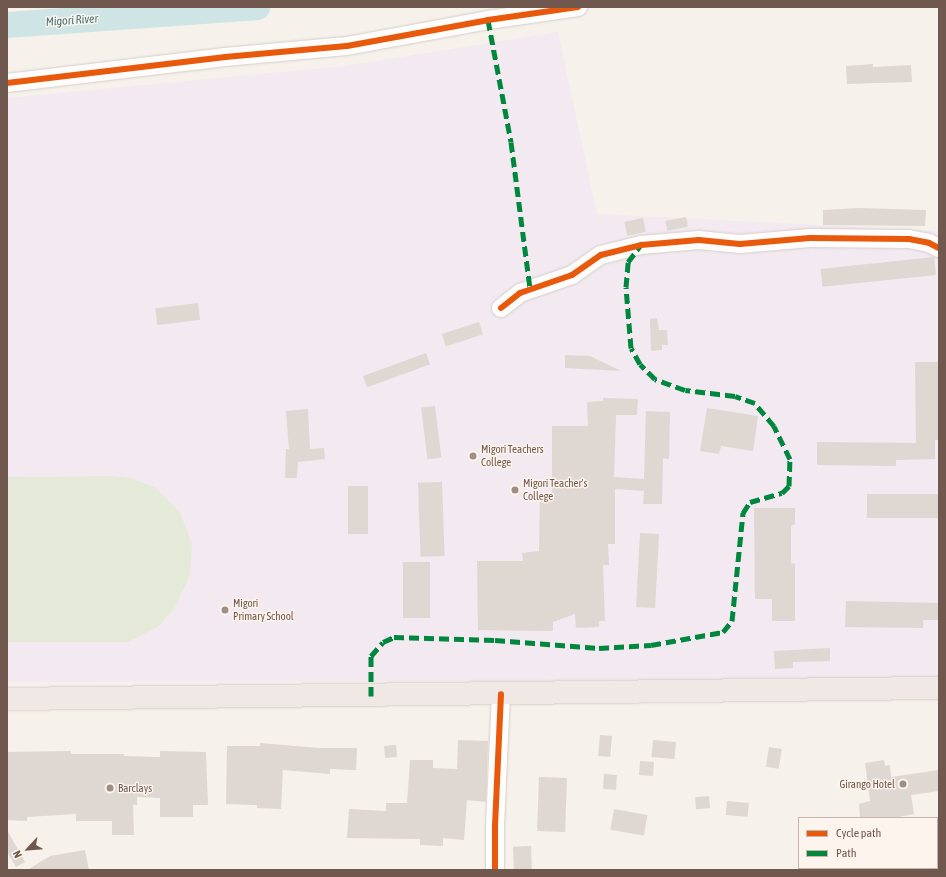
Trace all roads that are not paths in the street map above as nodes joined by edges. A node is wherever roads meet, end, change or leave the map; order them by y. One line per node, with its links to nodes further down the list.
1 (578, 7): 2 (street)
2 (7, 83)
3 (939, 248): 4 (street)
4 (501, 308)
5 (939, 688): 6 (highway)
6 (501, 694): 7 (highway); 8 (street)
7 (7, 699)
8 (495, 870)

